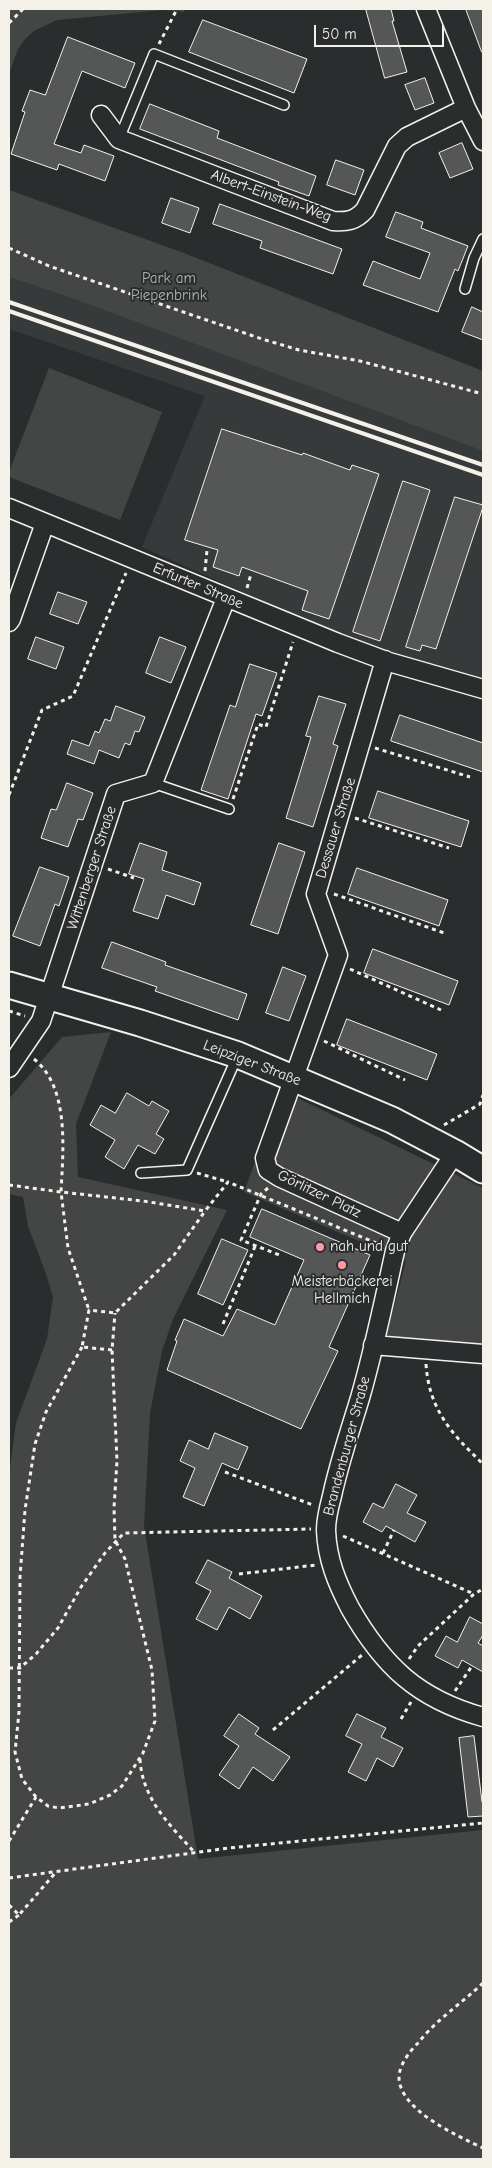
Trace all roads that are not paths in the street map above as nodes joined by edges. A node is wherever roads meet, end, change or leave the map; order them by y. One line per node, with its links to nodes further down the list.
1 (426, 9): 3 (street)
2 (284, 105): 5 (lane)
3 (466, 108): 5 (street, Albert-Einstein-Weg); 6 (street)
4 (101, 115): 5 (street)
5 (119, 139)
6 (483, 141)
7 (483, 239): 8 (lane)
8 (465, 289)
9 (9, 508): 10 (street, Erfurter Straße)
10 (45, 523): 11 (street, Erfurter Straße); 12 (street)
11 (226, 598): 13 (street, Erfurter Straße); 15 (street)
12 (9, 622)
13 (387, 661): 14 (street, Erfurter Straße); 21 (street, Dessauer Straße)
14 (483, 688)
15 (153, 784): 16 (lane); 18 (street, Wittenberger Straße)
16 (229, 809)
17 (9, 985): 18 (main road, Leipziger Straße)
18 (49, 997): 19 (main road, Leipziger Straße); 20 (street, Wittenberger Straße)
19 (238, 1055): 21 (main road, Leipziger Straße); 24 (lane)
20 (9, 1068)
21 (293, 1078): 22 (main road, Leipziger Straße); 25 (street, Görlitzer Platz)
22 (456, 1152): 23 (main road, Leipziger Straße); 25 (street, Brandenburger Straße)
23 (483, 1170)
24 (141, 1173)
25 (402, 1234): 26 (street, Brandenburger Straße)
26 (373, 1345): 27 (street); 28 (street, Brandenburger Straße)
27 (483, 1354)
28 (483, 1717)

